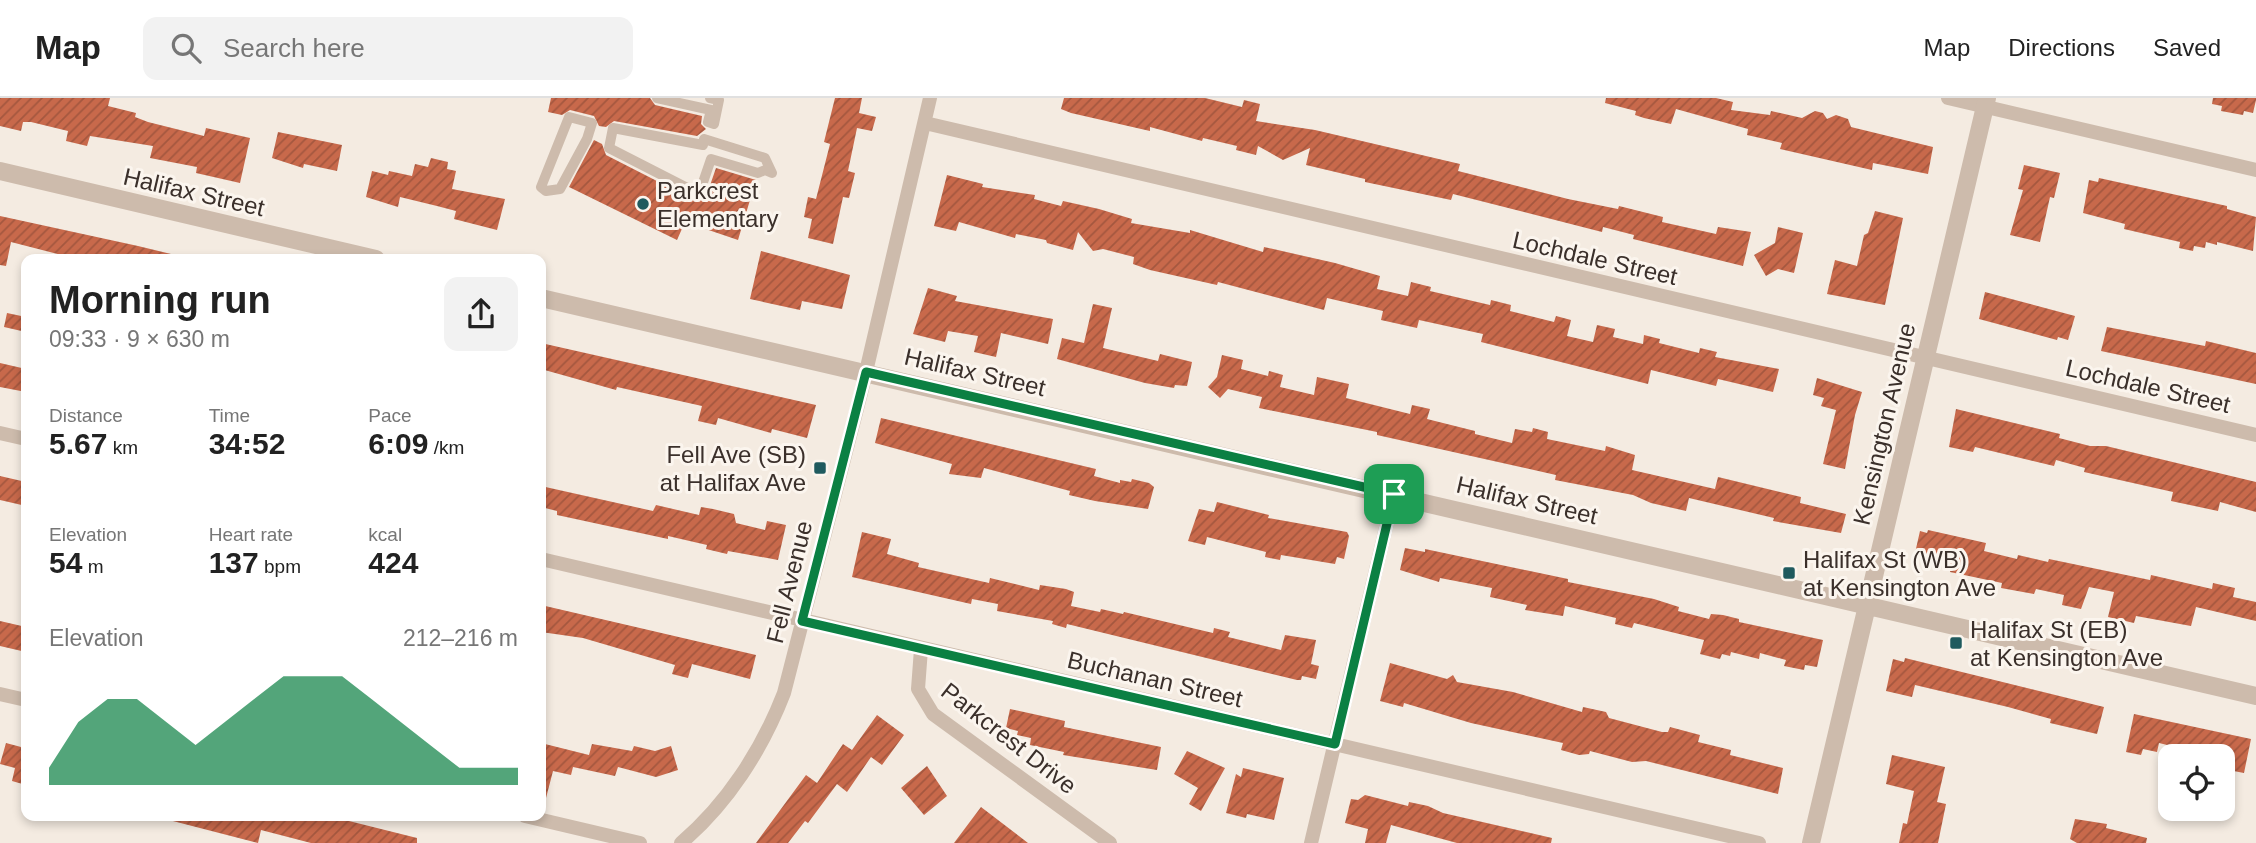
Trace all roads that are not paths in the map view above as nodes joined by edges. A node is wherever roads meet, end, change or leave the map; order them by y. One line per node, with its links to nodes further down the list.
1 (657, 98): 2 (street)
2 (710, 98)
3 (930, 98): 6 (street, Fell Avenue)
4 (1948, 98): 5 (street)
5 (1986, 102): 8 (street); 13 (street, Kensington Avenue)
6 (925, 123): 13 (street, Lochdale Street); 14 (street, Fell Avenue)
7 (704, 139): 7 (street)
8 (2256, 170)
9 (0, 172): 11 (street, Halifax Street)
10 (563, 184): 10 (street)
11 (334, 254)
12 (546, 299): 14 (street, Halifax Street)
13 (1924, 356): 16 (street, Lochdale Street); 20 (street, Kensington Avenue)
14 (866, 372): 18 (street, Halifax Street); 21 (street, Fell Avenue)
15 (0, 433): 17 (street)
16 (2256, 435)
17 (21, 438)
18 (1394, 494): 20 (street, Halifax Street); 26 (street)
19 (546, 560): 21 (street, Buchanan Street)
20 (1867, 606): 24 (street, Halifax Street); 33 (street, Kensington Avenue)
21 (802, 621): 22 (street, Buchanan Street); 29 (street, Fell Avenue)
22 (921, 649): 26 (street, Buchanan Street); 30 (street, Parkcrest Drive)
23 (0, 694): 25 (street)
24 (2256, 696)
25 (21, 699)
26 (1335, 744): 31 (street); 32 (street, Buchanan Street)
27 (546, 821): 28 (street)
28 (640, 843)
29 (681, 843)
30 (1110, 843)
31 (1311, 843)
32 (1759, 843)
33 (1811, 843)

